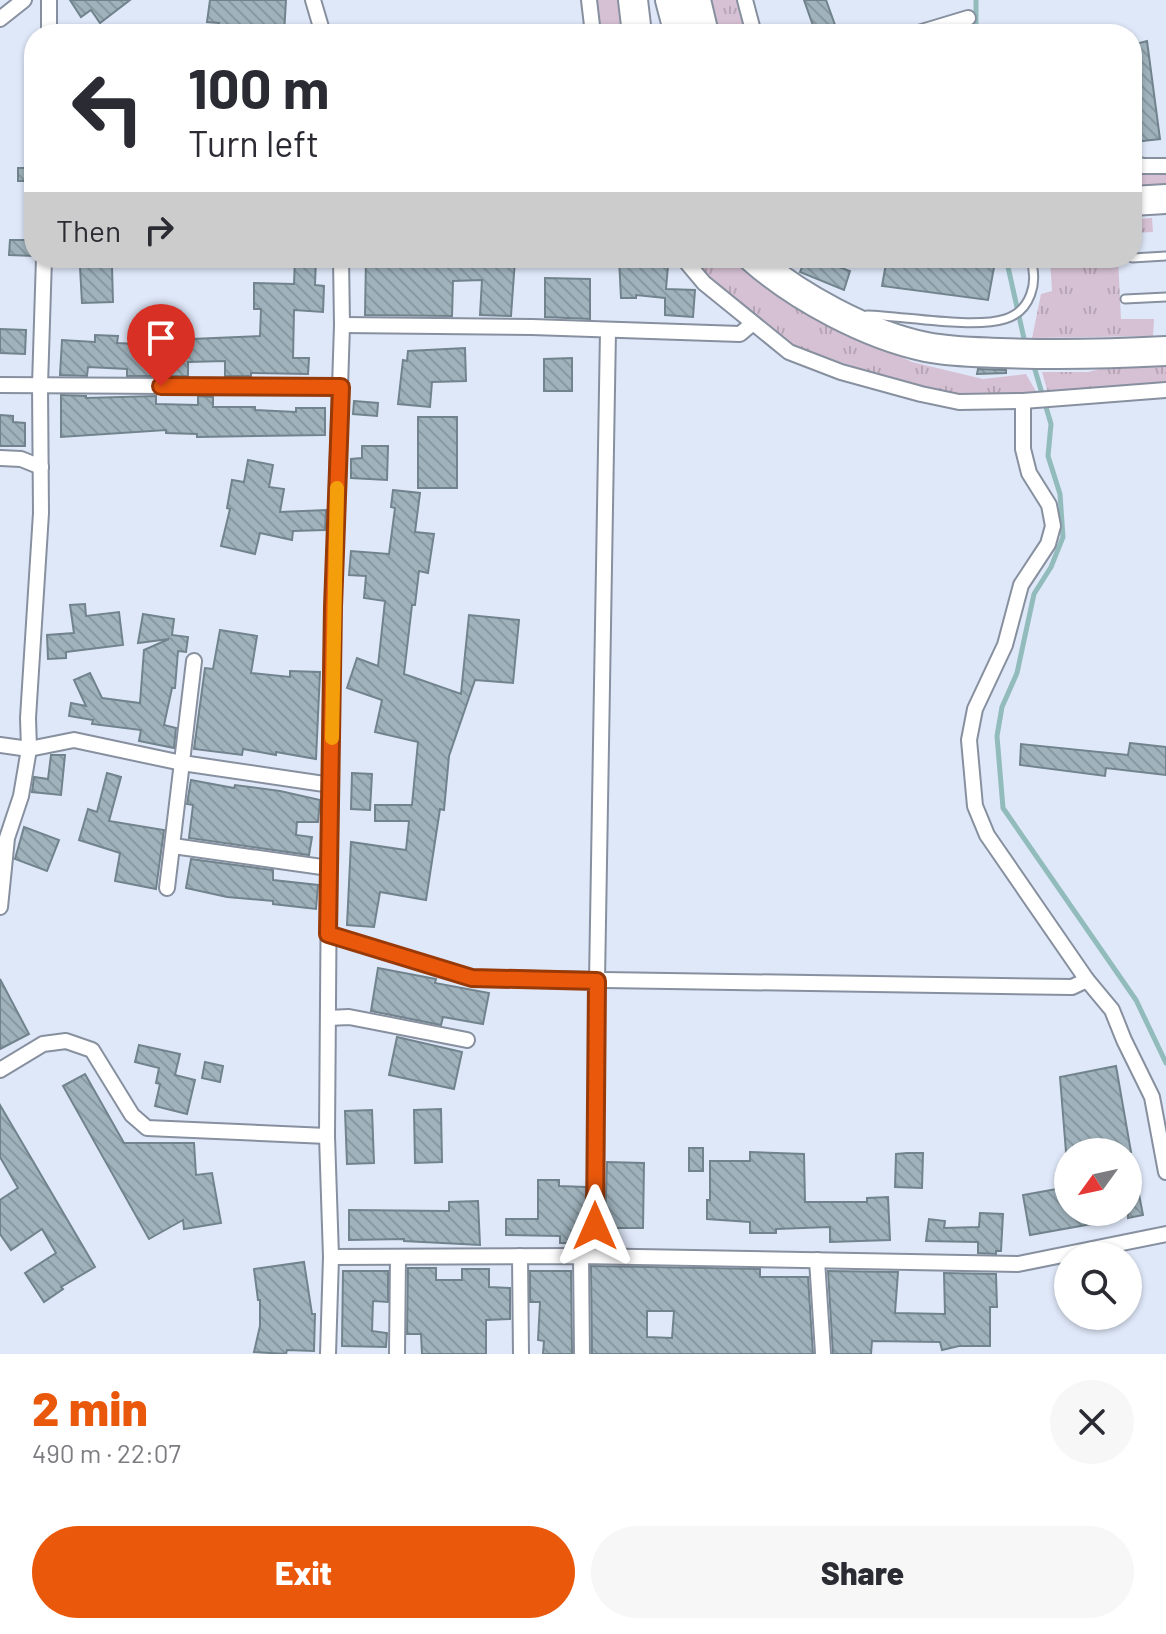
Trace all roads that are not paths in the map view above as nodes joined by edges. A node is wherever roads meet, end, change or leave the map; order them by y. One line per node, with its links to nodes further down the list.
1 (24, 0): 11 (street)
2 (49, 0): 12 (street)
3 (313, 0): 13 (street)
4 (589, 0): 14 (street)
5 (633, 0): 15 (highway)
6 (647, 0): 16 (highway)
7 (670, 0): 17 (highway)
8 (696, 0): 18 (highway)
9 (745, 0): 19 (street)
10 (968, 18): 20 (street)
11 (0, 19)
12 (49, 24)
13 (320, 24)
14 (592, 24)
15 (636, 24)
16 (648, 24)
17 (676, 24)
18 (702, 24)
19 (751, 24)
20 (948, 24)
21 (1142, 166): 22 (street)
22 (1166, 166)
23 (1166, 199): 24 (highway)
24 (1142, 200)
25 (1166, 256): 26 (lane)
26 (1142, 257)
27 (44, 268): 40 (street)
28 (341, 268): 36 (street)
29 (691, 268): 35 (street)
30 (766, 268): 34 (highway)
31 (1034, 268): 34 (lane)
32 (1166, 297): 33 (lane)
33 (1125, 299)
34 (846, 317): 38 (highway)
35 (753, 323): 37 (street); 43 (street)
36 (342, 325): 37 (street); 41 (street)
37 (608, 330): 57 (street)
38 (1166, 351)
39 (0, 385): 40 (street)
40 (40, 385): 41 (street); 45 (street)
41 (341, 387): 50 (street)
42 (1166, 390): 43 (street)
43 (1023, 401): 56 (street)
44 (0, 458): 45 (street)
45 (41, 467): 48 (street)
46 (194, 661): 49 (street)
47 (0, 745): 48 (street)
48 (29, 749): 49 (street); 54 (street)
49 (182, 763): 50 (street); 51 (street)
50 (331, 785): 52 (street)
51 (173, 846): 52 (street); 53 (street)
52 (329, 868): 55 (street)
53 (167, 888)
54 (0, 907)
55 (328, 934): 57 (street); 58 (street)
56 (1087, 980): 57 (street); 62 (street)
57 (597, 981): 65 (street)
58 (328, 1018): 59 (street); 61 (street)
59 (467, 1040)
60 (0, 1070): 61 (street)
61 (327, 1136): 66 (street)
62 (1166, 1172)
63 (1166, 1234): 68 (street)
64 (520, 1256): 65 (street); 67 (street); 72 (street)
65 (588, 1256): 68 (street); 73 (street)
66 (331, 1257): 67 (street); 70 (street)
67 (398, 1257): 71 (street)
68 (817, 1260): 69 (street)
69 (823, 1353)
70 (328, 1354)
71 (397, 1354)
72 (521, 1354)
73 (582, 1354)

